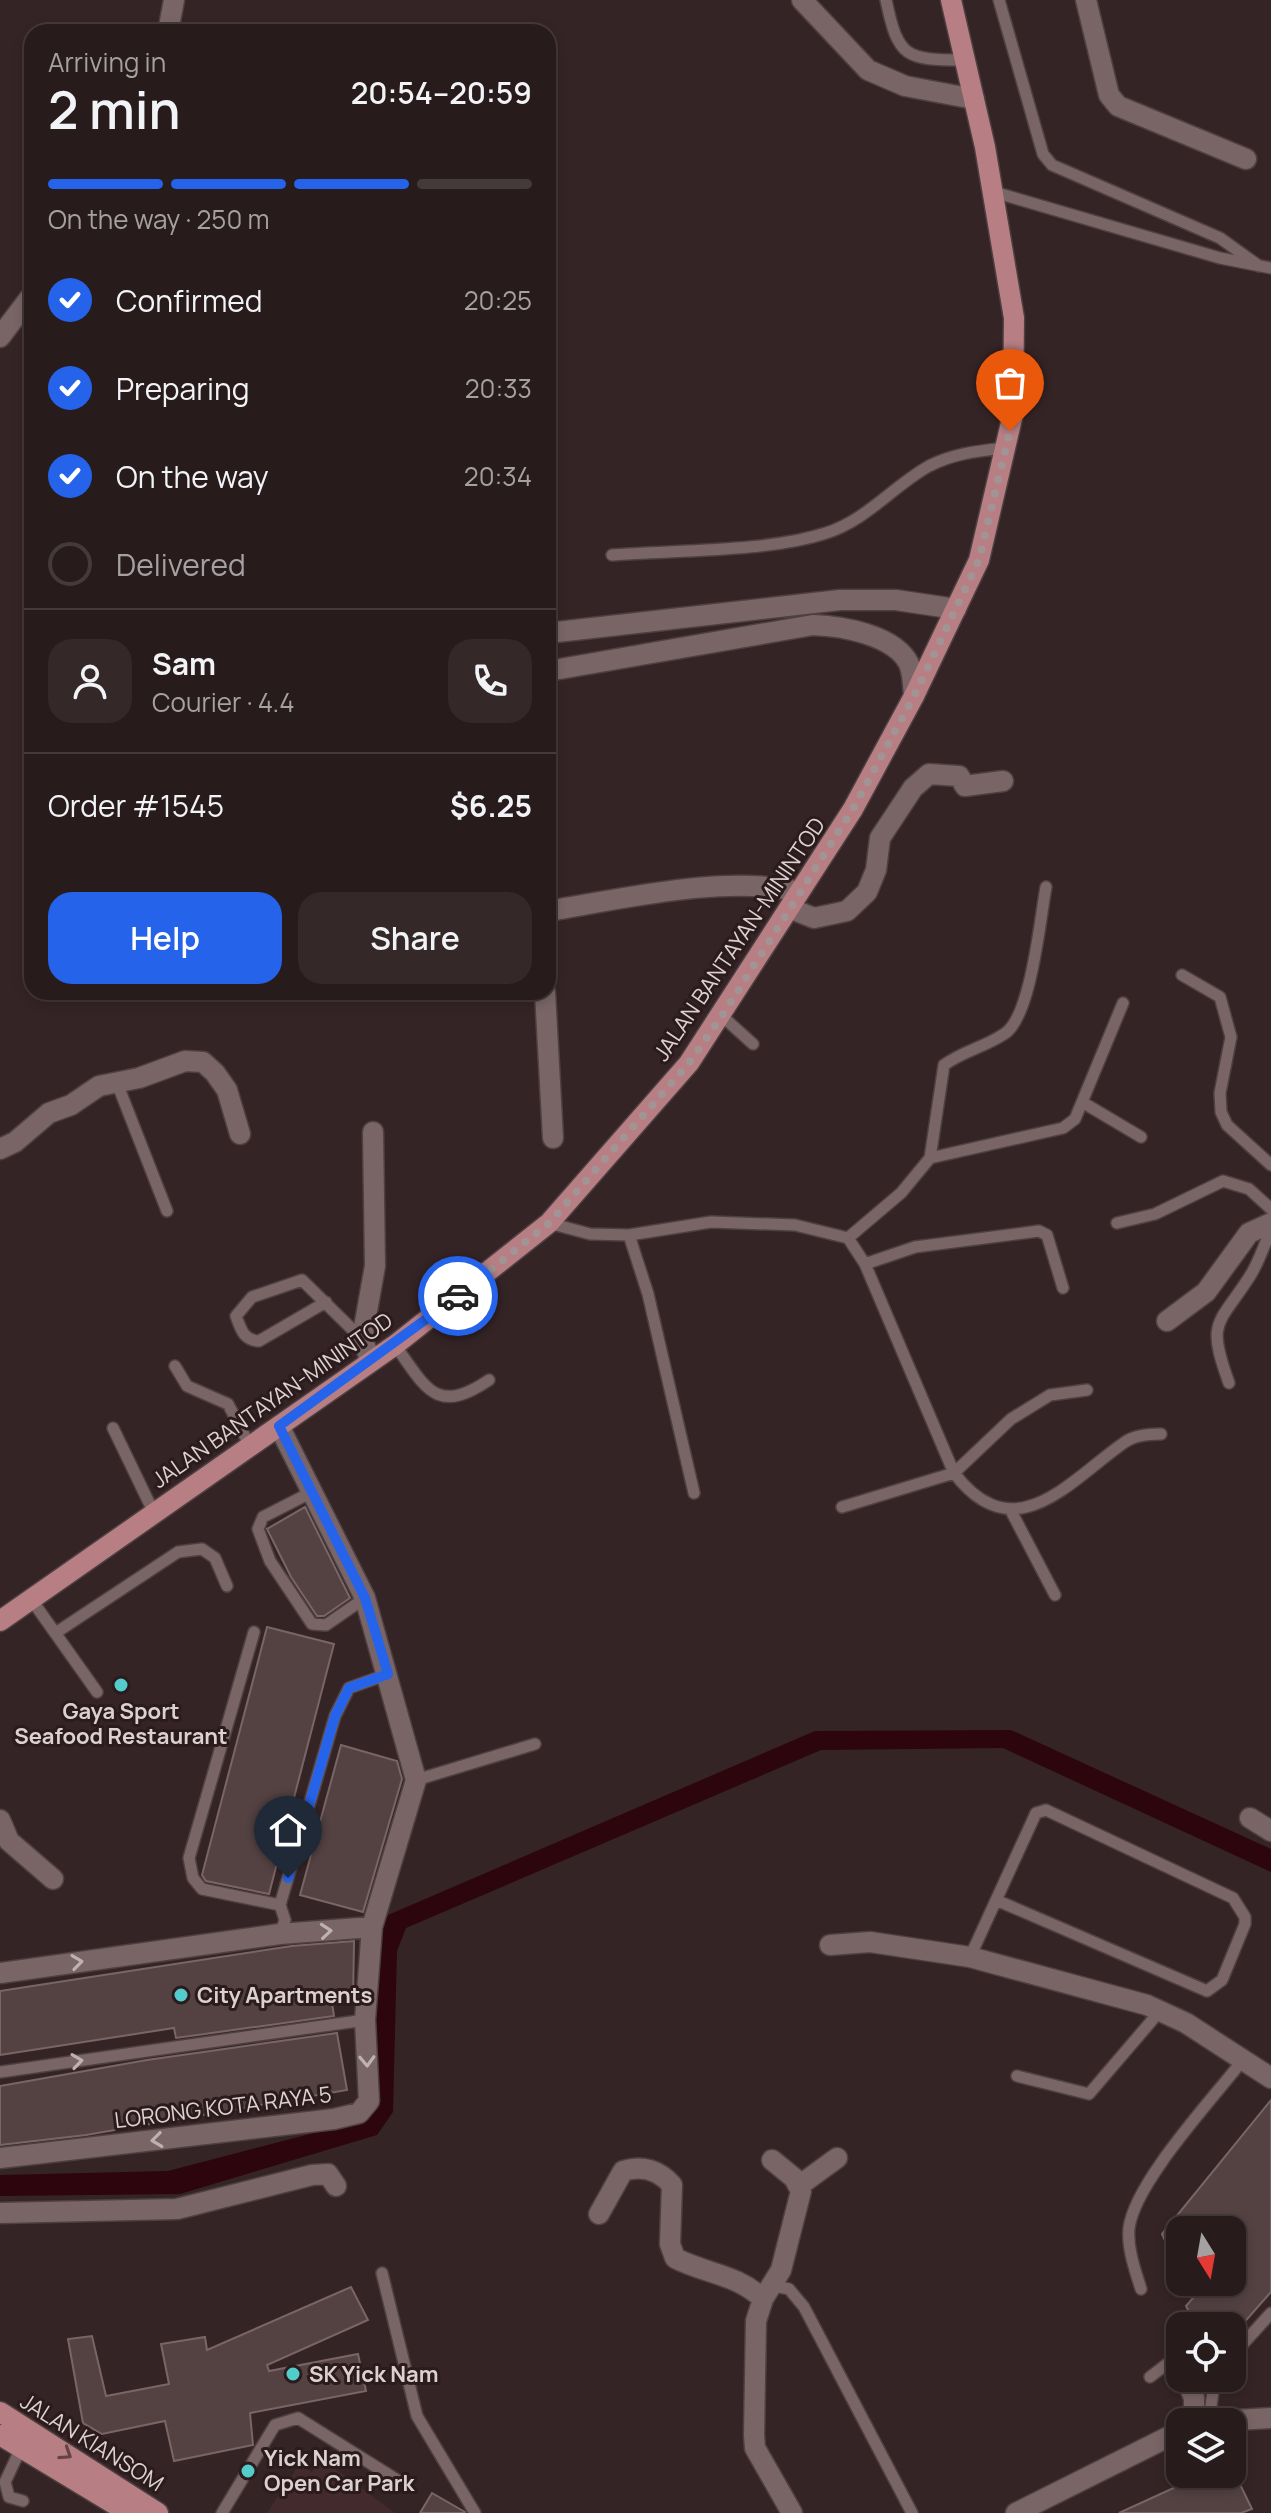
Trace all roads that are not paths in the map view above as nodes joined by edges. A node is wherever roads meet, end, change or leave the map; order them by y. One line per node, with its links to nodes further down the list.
1 (174, 0): 7 (street)
2 (802, 0): 9 (street)
3 (886, 0): 8 (lane)
4 (951, 0): 8 (main road, JALAN BANTAYAN-MININTOD)
5 (999, 0): 12 (lane)
6 (1086, 0): 10 (street)
7 (170, 24)
8 (964, 60): 9 (main road, JALAN BANTAYAN-MININTOD)
9 (974, 99): 11 (main road, JALAN BANTAYAN-MININTOD)
10 (1246, 159)
11 (994, 192): 12 (lane); 15 (main road, JALAN BANTAYAN-MININTOD)
12 (1265, 267)
13 (24, 306): 14 (street)
14 (0, 337)
15 (1006, 448): 16 (lane); 17 (main road, JALAN BANTAYAN-MININTOD)
16 (612, 555)
17 (956, 609): 18 (street); 20 (main road, JALAN BANTAYAN-MININTOD)
18 (556, 632)
19 (556, 670): 20 (street)
20 (914, 696): 23 (main road, JALAN BANTAYAN-MININTOD)
21 (1003, 781): 23 (street)
22 (1046, 887): 37 (lane)
23 (794, 900): 24 (street); 28 (main road, JALAN BANTAYAN-MININTOD)
24 (556, 910)
25 (1182, 975): 38 (lane)
26 (545, 1000): 35 (street)
27 (1123, 1003): 31 (lane)
28 (722, 1016): 29 (lane); 41 (main road, JALAN BANTAYAN-MININTOD)
29 (753, 1044)
30 (117, 1083): 33 (street); 36 (street); 40 (lane)
31 (1082, 1102): 34 (lane); 37 (lane)
32 (373, 1132): 51 (street)
33 (240, 1134)
34 (1141, 1137)
35 (553, 1138)
36 (0, 1149)
37 (930, 1158): 46 (lane)
38 (1271, 1165)
39 (1271, 1209): 42 (lane)
40 (167, 1211)
41 (549, 1223): 45 (lane); 52 (main road, JALAN BANTAYAN-MININTOD)
42 (1117, 1223)
43 (1271, 1223): 50 (street)
44 (1271, 1230): 56 (lane)
45 (629, 1235): 46 (lane); 64 (lane)
46 (848, 1238): 47 (lane)
47 (865, 1264): 48 (lane); 62 (lane)
48 (1063, 1288)
49 (326, 1302): 49 (lane); 51 (lane)
50 (1167, 1321)
51 (362, 1339): 53 (street)
52 (395, 1345): 53 (main road, JALAN BANTAYAN-MININTOD); 55 (lane)
53 (371, 1361): 58 (main road, JALAN BANTAYAN-MININTOD)
54 (175, 1366): 61 (lane)
55 (489, 1380)
56 (1229, 1383)
57 (1087, 1390): 62 (lane)
58 (279, 1426): 61 (main road, JALAN BANTAYAN-MININTOD); 63 (street)
59 (113, 1428): 67 (lane)
60 (1161, 1434): 66 (lane)
61 (250, 1446): 67 (main road, JALAN BANTAYAN-MININTOD)
62 (954, 1473): 65 (lane); 66 (lane)
63 (310, 1493): 70 (street); 70 (lane)
64 (694, 1493)
65 (842, 1507)
66 (1010, 1509): 69 (lane)
67 (154, 1513): 71 (main road, JALAN BANTAYAN-MININTOD)
68 (227, 1586): 73 (lane)
69 (1055, 1595)
70 (365, 1598): 75 (street)
71 (31, 1599): 72 (main road, JALAN BANTAYAN-MININTOD); 73 (lane)
72 (1, 1614)
73 (57, 1632): 76 (lane)
74 (254, 1632): 84 (lane)
75 (388, 1674): 78 (street); 84 (lane)
76 (97, 1692)
77 (535, 1744): 78 (lane)
78 (416, 1780): 85 (street, LORONG KOTA RAYA 5)
79 (1250, 1818): 81 (street)
80 (0, 1820): 82 (street)
81 (1271, 1831)
82 (53, 1879)
83 (996, 1900): 83 (lane); 88 (lane)
84 (280, 1905): 86 (lane)
85 (372, 1927): 86 (street, one-way to 85); 91 (street, LORONG KOTA RAYA 5)
86 (280, 1934): 89 (street, one-way to 86)
87 (830, 1945): 88 (street)
88 (970, 1957): 90 (street)
89 (0, 1973)
90 (1160, 2011): 92 (street); 94 (lane)
91 (365, 2020): 93 (lane, one-way to 91); 96 (street, LORONG KOTA RAYA 5, one-way to 96)
92 (1242, 2061): 95 (street); 104 (lane)
93 (0, 2072)
94 (1017, 2076)
95 (1270, 2076)
96 (0, 2158)
97 (837, 2158): 99 (street)
98 (772, 2160): 99 (street)
99 (800, 2185): 105 (street)
100 (336, 2186): 101 (street)
101 (0, 2213)
102 (599, 2214): 105 (street)
103 (382, 2273): 124 (lane)
104 (1141, 2289)
105 (768, 2292): 125 (street); 126 (lane)
106 (1271, 2313): 107 (lane)
107 (1246, 2341)
108 (1166, 2367): 109 (lane)
109 (1150, 2377)
110 (0, 2412): 122 (main road, JALAN KIANSOM, one-way to 122)
111 (1271, 2418): 112 (street)
112 (1246, 2419)
113 (1246, 2427): 114 (street)
114 (1271, 2427)
115 (0, 2435): 117 (main road, JALAN KIANSOM)
116 (1166, 2438): 127 (street)
117 (21, 2448): 120 (lane); 121 (main road, JALAN KIANSOM)
118 (1166, 2448): 128 (street)
119 (397, 2480): 123 (lane)
120 (23, 2501)
121 (129, 2513)
122 (158, 2513)
123 (222, 2513)
124 (475, 2513)
125 (792, 2513)
126 (912, 2513)
127 (1016, 2513)
128 (1031, 2513)

